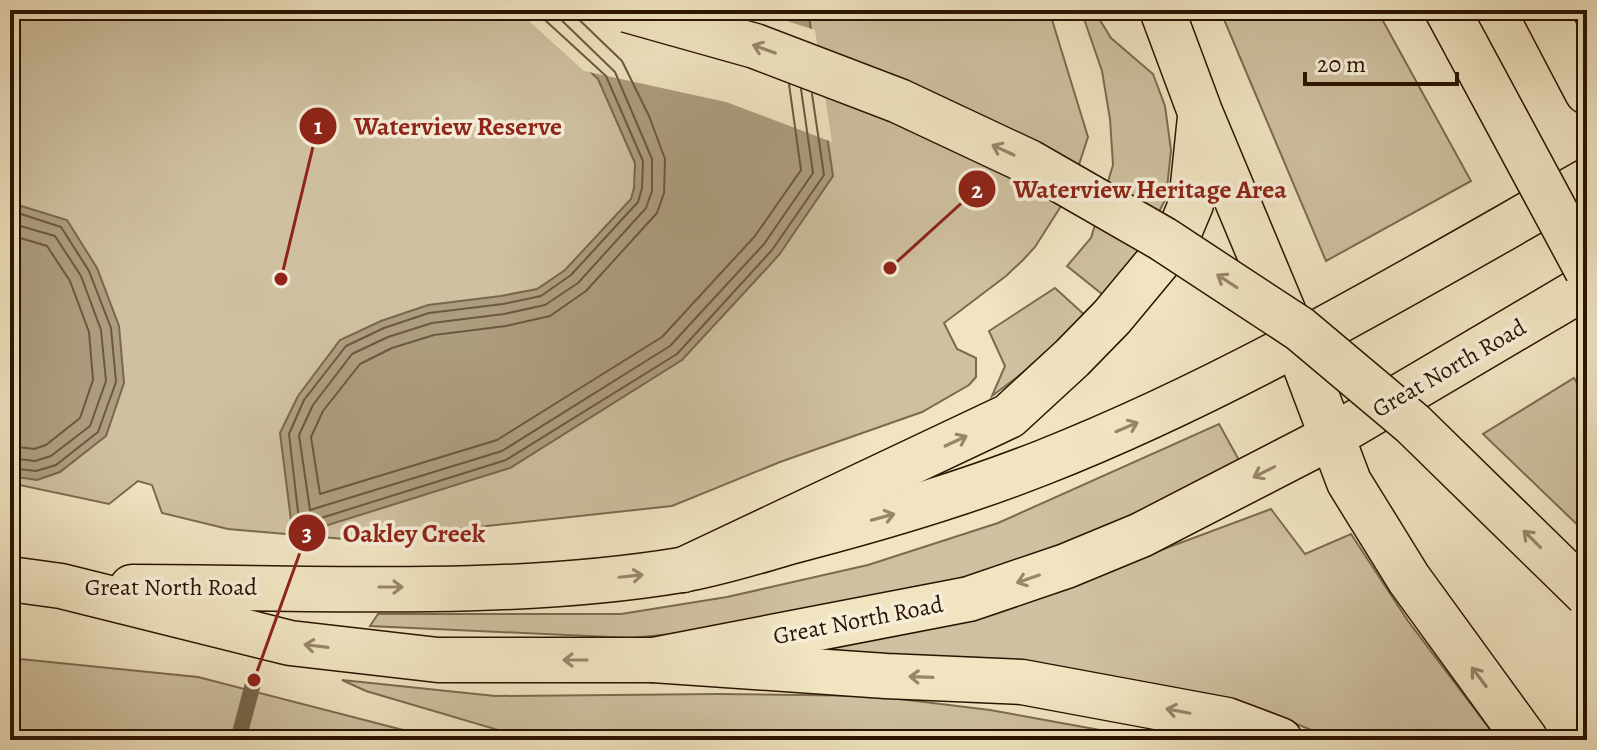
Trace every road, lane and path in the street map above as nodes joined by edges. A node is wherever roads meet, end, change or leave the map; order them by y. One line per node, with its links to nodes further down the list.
1 (627, 10): 15 (main road, one-way to 1, bridge)
2 (1162, 10): 6 (main road)
3 (1544, 10): 5 (main road)
4 (1457, 28): 8 (main road, bridge)
5 (1587, 92)
6 (1200, 112): 10 (main road); 12 (main road, one-way to 6)
7 (1587, 181): 10 (main road, Great North Road)
8 (1587, 270)
9 (1587, 286): 11 (main road, Great North Road)
10 (1297, 344): 11 (main road); 12 (main road, Great North Road, one-way to 10)
11 (1333, 436): 16 (main road, Great North Road, one-way to 16); 18 (main road, one-way to 11)
12 (683, 570): 14 (main road, Great North Road, one-way to 12)
13 (10, 579): 14 (main road, Great North Road)
14 (61, 586): 16 (main road, Great North Road, one-way to 14)
15 (1587, 594)
16 (653, 660): 17 (main road, one-way to 16)
17 (1280, 740)
18 (1526, 740)

